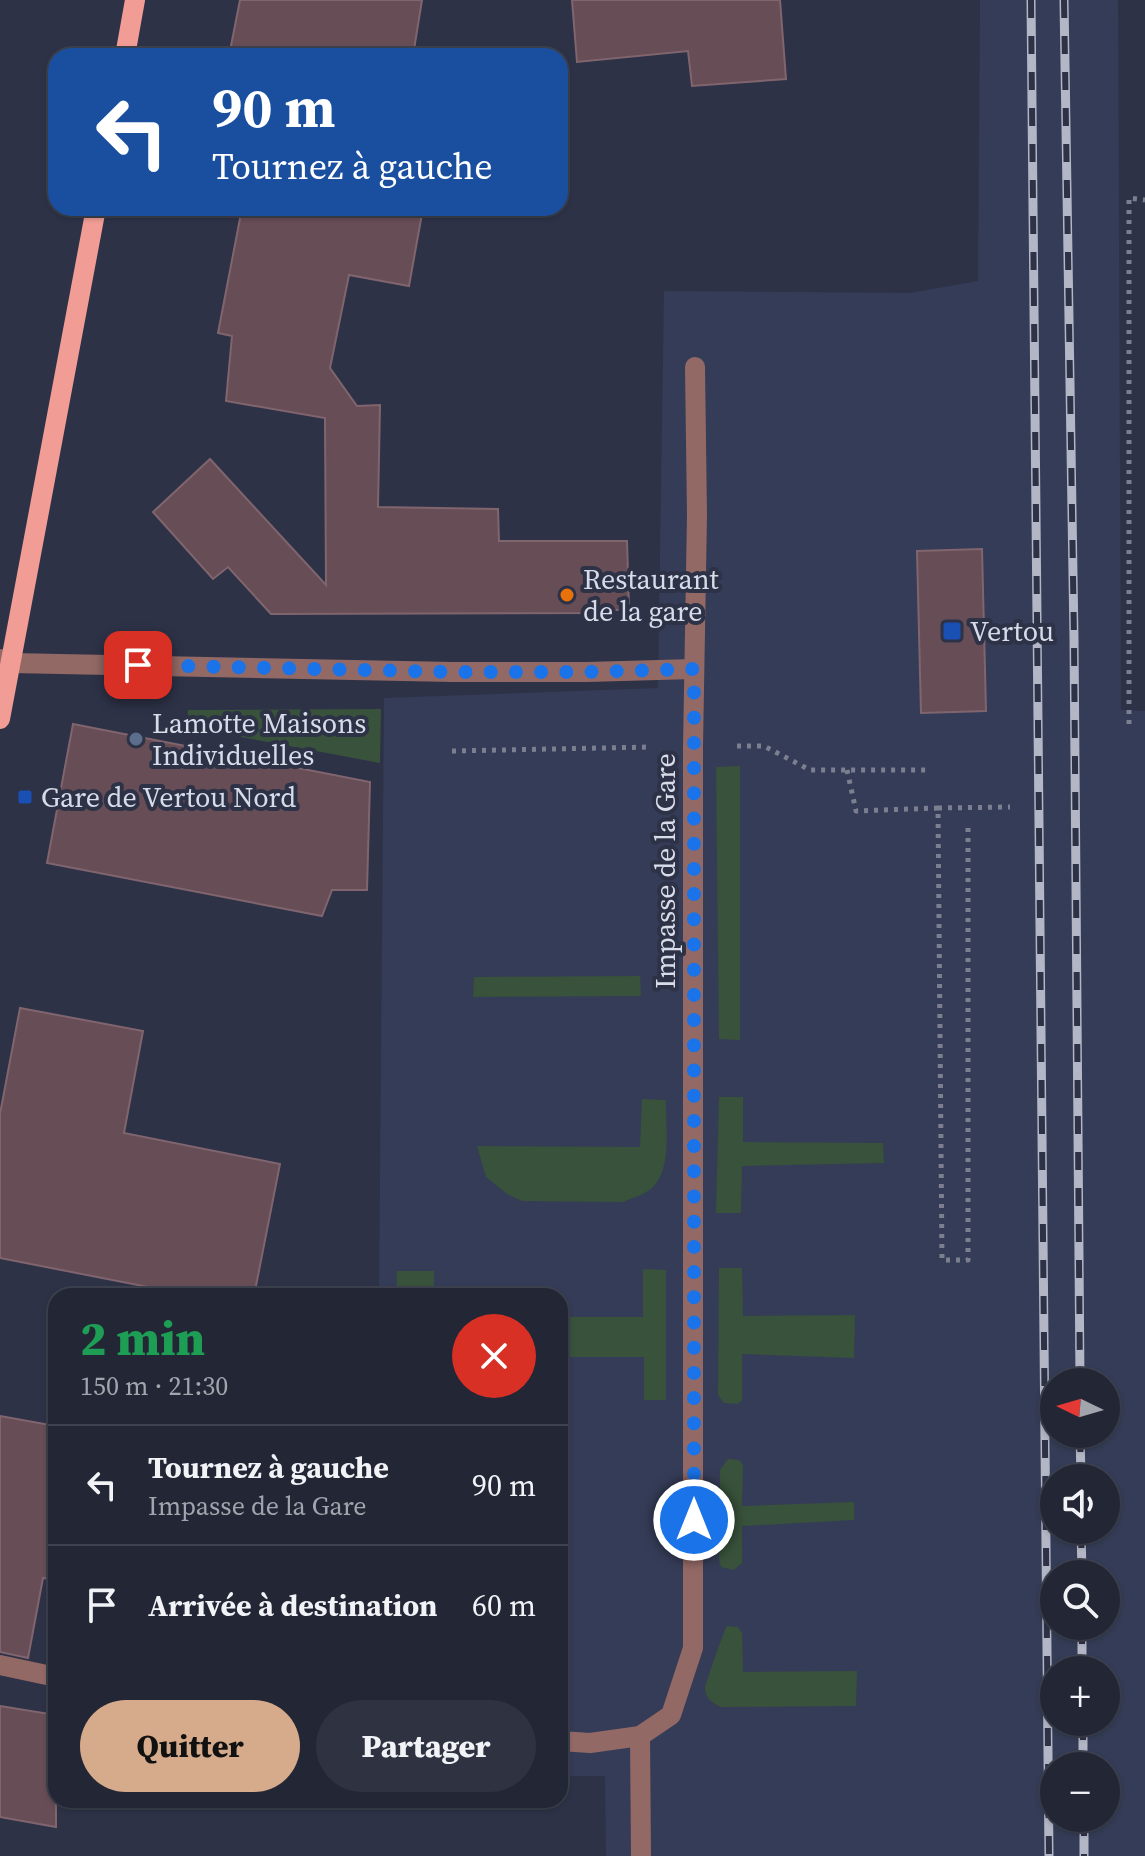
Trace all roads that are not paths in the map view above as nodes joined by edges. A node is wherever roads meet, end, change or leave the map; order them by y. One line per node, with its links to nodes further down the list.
1 (135, 0): 2 (main road)
2 (126, 48)
3 (94, 216): 5 (main road)
4 (695, 367): 6 (street, Impasse de la Gare)
5 (6, 661): 6 (street); 7 (main road)
6 (694, 669): 10 (street, Impasse de la Gare)
7 (0, 719)
8 (0, 1665): 9 (street)
9 (48, 1675)
10 (640, 1736): 11 (street); 12 (street)
11 (568, 1742)
12 (641, 1856)

